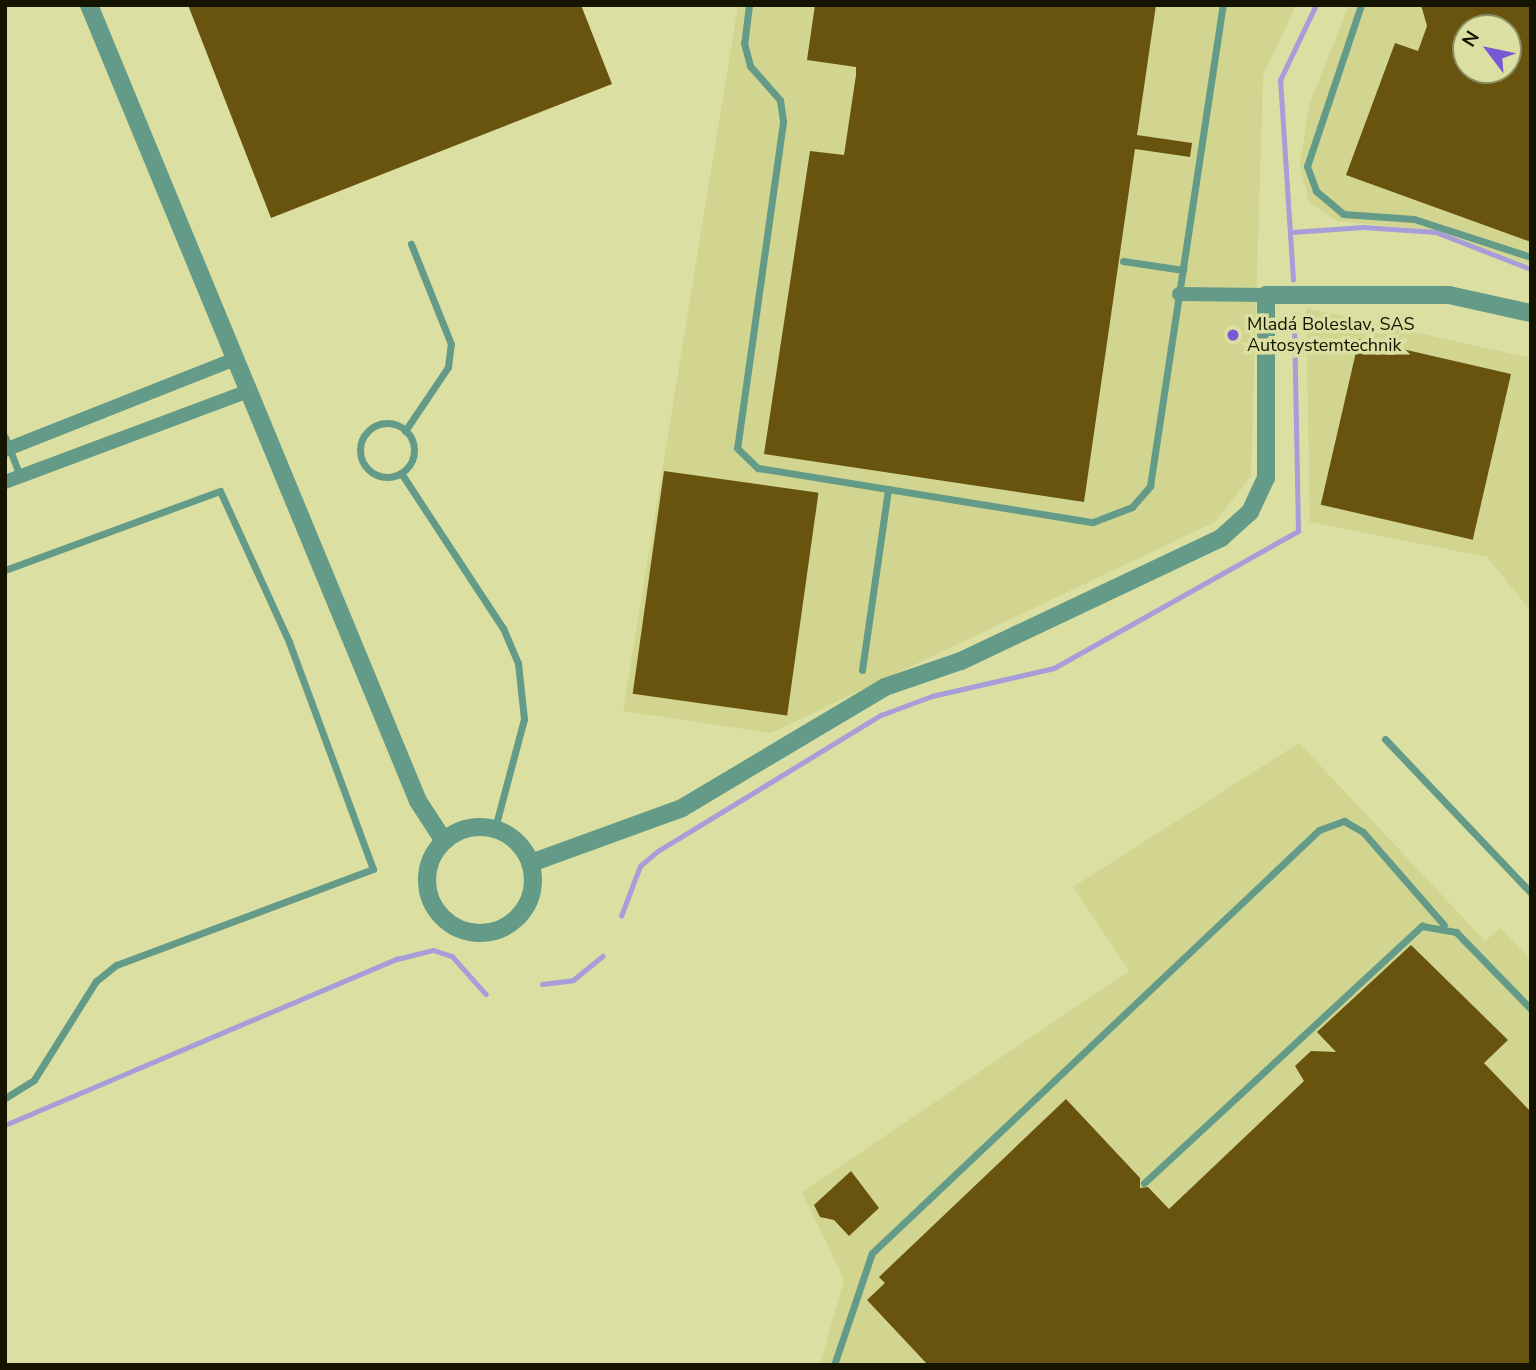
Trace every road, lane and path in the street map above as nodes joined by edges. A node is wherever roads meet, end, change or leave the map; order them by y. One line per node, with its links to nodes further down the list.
1 (89, 5): 12 (street)
2 (749, 5): 19 (lane)
3 (1223, 5): 8 (lane)
4 (1361, 5): 6 (lane)
5 (411, 244): 14 (lane)
6 (1531, 257)
7 (1123, 261): 8 (lane)
8 (1183, 270): 9 (lane)
9 (1179, 295): 10 (street); 19 (lane)
10 (1266, 295): 11 (street); 25 (street)
11 (1531, 313)
12 (232, 360): 13 (street); 15 (street)
13 (246, 392): 17 (street); 24 (street)
14 (405, 430): 16 (lane); 16 (lane)
15 (7, 445): 17 (lane)
16 (401, 473): 23 (lane)
17 (21, 477): 18 (street)
18 (5, 482)
19 (888, 489): 21 (lane)
20 (5, 570): 29 (lane)
21 (862, 670)
22 (1385, 739): 26 (lane)
23 (495, 828): 24 (street); 25 (street)
24 (444, 841): 25 (street)
25 (531, 863)
26 (1531, 892)
27 (1444, 925): 28 (lane); 30 (lane); 31 (lane)
28 (1531, 1009)
29 (5, 1098)
30 (1144, 1183)
31 (834, 1365)

